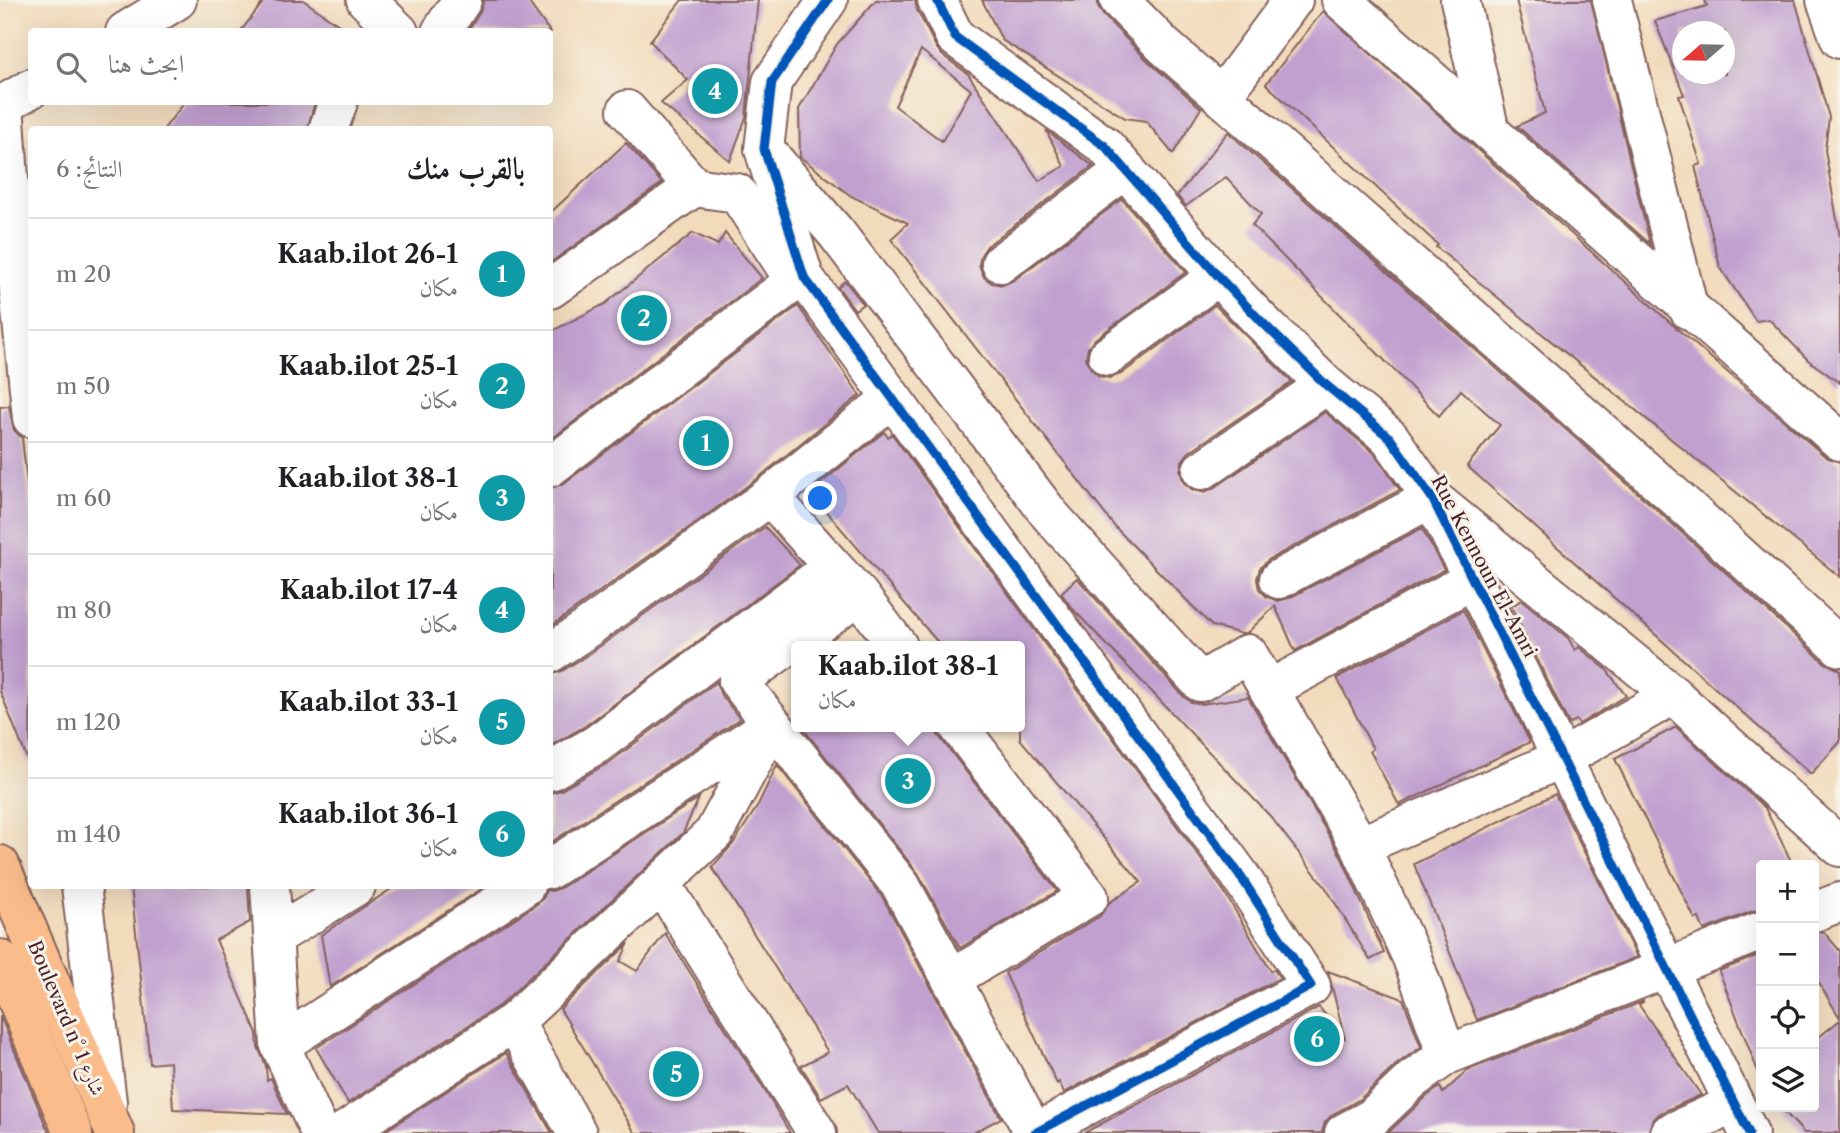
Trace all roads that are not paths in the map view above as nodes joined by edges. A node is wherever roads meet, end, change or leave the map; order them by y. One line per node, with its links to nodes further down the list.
1 (177, 0): 11 (street)
2 (462, 0): 12 (street)
3 (828, 0): 21 (street)
4 (937, 0): 22 (street, Rue Kennoun El-Amri)
5 (1119, 0): 14 (street)
6 (1293, 0): 14 (street)
7 (1341, 0): 19 (street)
8 (1460, 0): 19 (street)
9 (1612, 0): 28 (street)
10 (1826, 0): 13 (street)
11 (132, 28)
12 (444, 28)
13 (1840, 39)
14 (1222, 96): 45 (street)
15 (12, 97): 20 (street); 30 (street)
16 (337, 105): 18 (street)
17 (627, 110): 23 (street)
18 (329, 126)
19 (1490, 132): 28 (street)
20 (28, 139)
21 (764, 149): 26 (street); 47 (street)
22 (1126, 169): 24 (street); 25 (street, Rue Kennoun El-Amri)
23 (694, 187): 26 (street); 27 (street)
24 (1001, 263)
25 (1218, 276): 29 (street); 31 (street, Rue Kennoun El-Amri)
26 (799, 279): 32 (street); 34 (street)
27 (553, 287)
28 (1689, 310): 33 (street)
29 (1108, 356)
30 (28, 379)
31 (1326, 385): 35 (street); 37 (street, Rue Kennoun El-Amri)
32 (891, 399): 36 (street); 79 (street)
33 (1840, 441)
34 (553, 465)
35 (1202, 470)
36 (770, 496): 38 (street); 46 (street)
37 (1432, 499): 39 (street); 40 (street, Rue Kennoun El-Amri); 48 (street)
38 (833, 568): 41 (street); 52 (street)
39 (1279, 579)
40 (1472, 580): 47 (street); 51 (street, Rue Kennoun El-Amri)
41 (859, 595): 42 (street); 43 (street)
42 (794, 641)
43 (894, 641)
44 (791, 643): 49 (street)
45 (1840, 647)
46 (553, 651)
47 (1270, 689): 53 (street)
48 (1673, 695): 51 (street); 54 (street)
49 (772, 725): 56 (street); 57 (street); 68 (street)
50 (963, 732): 68 (street)
51 (1563, 758): 53 (street); 67 (street, Rue Kennoun El-Amri)
52 (553, 769)
53 (1360, 846): 71 (street)
54 (1840, 847)
55 (0, 865): 73 (main road, Boulevard n° شارع 1)
56 (553, 867)
57 (661, 883): 69 (street); 78 (street)
58 (81, 889): 73 (street)
59 (270, 889): 65 (street)
60 (351, 889): 65 (street)
61 (520, 889): 70 (street)
62 (1840, 902): 63 (street)
63 (1819, 910)
64 (1756, 933): 67 (street)
65 (274, 937): 70 (street)
66 (0, 959): 74 (main road, Boulevard n° شارع 1)
67 (1668, 966): 71 (street); 72 (street, Rue Kennoun El-Amri)
68 (951, 979): 79 (street)
69 (514, 1022): 76 (street); 77 (street)
70 (280, 1045): 75 (street)
71 (1447, 1055): 80 (street)
72 (1741, 1118): 81 (street)
73 (112, 1126)
74 (73, 1133)
75 (320, 1133)
76 (342, 1133)
77 (577, 1133)
78 (817, 1133)
79 (1034, 1133)
80 (1344, 1133)
81 (1670, 1133)

